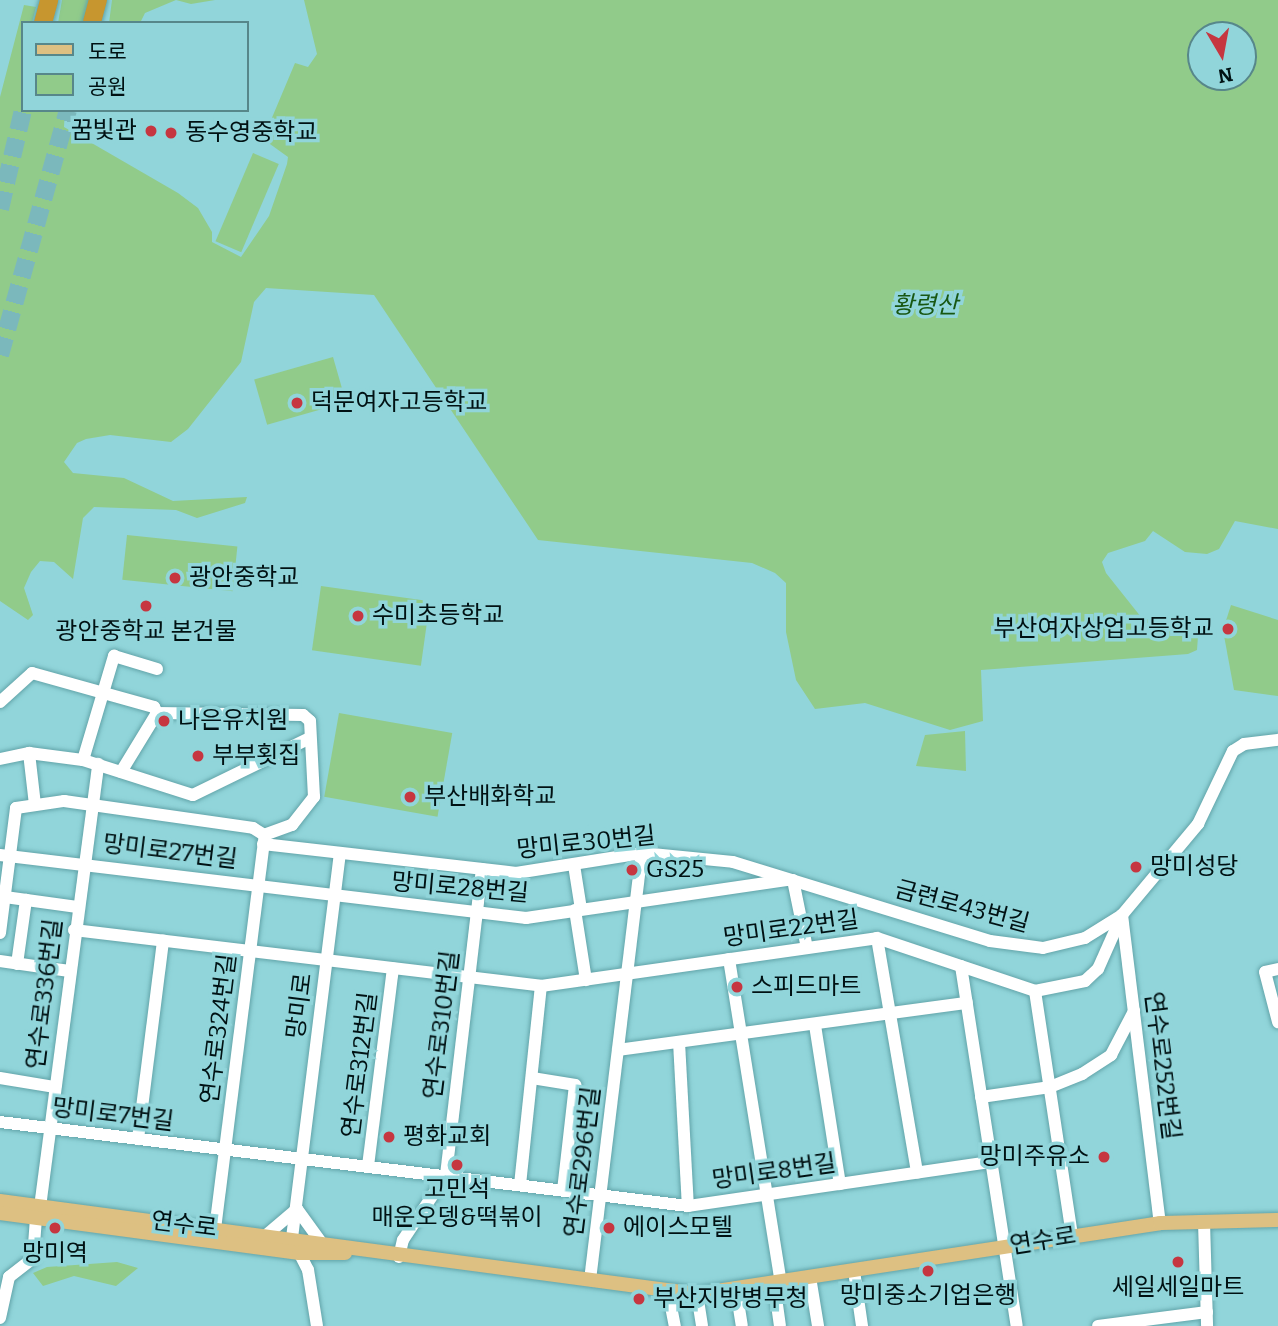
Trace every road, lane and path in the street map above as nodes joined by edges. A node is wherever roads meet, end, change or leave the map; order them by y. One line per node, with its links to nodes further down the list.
1 (49, 0): 3 (highway)
2 (98, 0): 4 (highway)
3 (44, 21)
4 (92, 21)
5 (157, 669): 6 (street)
6 (102, 693): 7 (street); 8 (street); 13 (street)
7 (0, 702)
8 (158, 713): 9 (street); 15 (street)
9 (310, 738): 15 (street); 18 (street)
10 (1278, 740): 34 (street, 금련로43번길)
11 (29, 753): 12 (street); 13 (street); 16 (street)
12 (0, 759)
13 (83, 760): 14 (street)
14 (97, 764): 15 (street); 17 (street, 연수로336번길)
15 (121, 772)
16 (35, 804): 17 (street); 20 (street)
17 (92, 805): 18 (street); 22 (street, 연수로336번길)
18 (263, 840): 21 (street); 26 (street, 연수로324번길)
19 (642, 853): 23 (street, 망미로30번길); 25 (street, 망미로30번길); 30 (street, 연수로296번길)
20 (5, 855): 22 (street, 망미로27번길); 28 (street)
21 (340, 855): 24 (street, 망미로30번길); 27 (street, 망미로)
22 (83, 863): 26 (street, 망미로27번길); 31 (street, 연수로336번길)
23 (574, 865): 24 (street, 망미로30번길); 32 (street)
24 (482, 869): 33 (street, 연수로310번길)
25 (793, 880): 30 (street, 망미로28번길); 34 (street, 금련로43번길); 39 (street)
26 (258, 883): 27 (street, 망미로27번길); 40 (street, 연수로324번길)
27 (335, 896): 33 (street, 망미로28번길); 43 (street, 망미로)
28 (5, 897): 29 (street, 연수로336번길); 36 (street)
29 (26, 900): 31 (street, 연수로336번길); 44 (street)
30 (636, 901): 32 (street, 망미로28번길); 49 (street, 연수로296번길)
31 (77, 907): 35 (street, 연수로336번길)
32 (578, 910): 33 (street, 망미로28번길); 51 (street)
33 (477, 913): 50 (street, 연수로310번길)
34 (1122, 915): 53 (street, 망미로22번길); 55 (street, 연수로252번길)
35 (74, 930): 38 (street, 망미로22번길); 48 (street, 연수로336번길)
36 (0, 933)
37 (877, 938): 39 (street, 망미로22번길); 45 (street, 망미로22번길); 56 (street)
38 (163, 941): 40 (street, 망미로22번길); 69 (street)
39 (807, 948): 41 (street, 망미로22번길)
40 (250, 951): 43 (street, 망미로22번길); 70 (street, 연수로324번길)
41 (729, 959): 49 (street, 망미로22번길); 59 (street)
42 (0, 961): 44 (street)
43 (327, 961): 46 (street, 망미로22번길); 71 (street, 망미로)
44 (17, 964): 48 (street)
45 (961, 966): 53 (street, 망미로22번길); 54 (street)
46 (393, 969): 50 (street, 망미로22번길); 73 (street, 연수로312번길)
47 (1278, 969): 57 (street)
48 (69, 971): 64 (street, 연수로336번길)
49 (627, 973): 51 (street, 망미로22번길); 61 (street, 연수로296번길)
50 (468, 978): 52 (street, 망미로22번길); 75 (street, 연수로310번길)
51 (586, 980): 52 (street, 망미로22번길)
52 (541, 986): 63 (street)
53 (1035, 991): 65 (street)
54 (967, 1003): 56 (street); 66 (street)
55 (1134, 1011): 65 (street); 88 (street, 연수로252번길)
56 (890, 1015): 58 (street); 74 (street)
57 (1278, 1022)
58 (815, 1025): 59 (street); 76 (street)
59 (740, 1035): 60 (street); 80 (street)
60 (680, 1042): 61 (street); 82 (street)
61 (618, 1050): 79 (street, 연수로296번길)
62 (0, 1078): 64 (street, 연수로336번길)
63 (532, 1078): 77 (street); 78 (street)
64 (55, 1087): 68 (street, 연수로336번길)
65 (1049, 1087): 66 (street); 91 (street)
66 (981, 1097): 72 (street)
67 (0, 1122): 68 (street, 망미로7번길)
68 (50, 1128): 69 (street, 망미로7번길); 84 (street, 연수로336번길)
69 (138, 1139): 70 (street, 망미로7번길)
70 (225, 1149): 71 (street, 망미로7번길); 89 (street, 연수로324번길)
71 (304, 1158): 73 (street, 망미로8번길); 83 (street, 망미로)
72 (991, 1162): 74 (street, 망미로8번길); 94 (street)
73 (368, 1166): 75 (street, 망미로8번길)
74 (917, 1173): 76 (street, 망미로8번길)
75 (446, 1175): 77 (street, 망미로8번길); 97 (street, 연수로310번길)
76 (841, 1184): 80 (street, 망미로8번길)
77 (520, 1185): 78 (street, 망미로8번길)
78 (563, 1190): 79 (street, 망미로8번길)
79 (601, 1195): 82 (street, 망미로8번길); 100 (street, 연수로296번길)
80 (765, 1195): 82 (street, 망미로8번길); 101 (street)
81 (0, 1201): 84 (main road, 연수로)
82 (688, 1206)
83 (297, 1209): 90 (street); 92 (street, 망미로); 93 (street)
84 (38, 1212): 85 (main road, 연수로); 89 (main road, 연수로); 95 (main road, 연수로); 103 (street, 연수로336번길)
85 (0, 1213)
86 (1278, 1220): 87 (main road, 연수로)
87 (1205, 1222): 88 (main road, 연수로); 106 (street)
88 (1160, 1223): 91 (main road, 연수로)
89 (215, 1229): 90 (main road, 연수로)
90 (265, 1236): 92 (main road, 연수로)
91 (1072, 1237): 94 (main road, 연수로)
92 (292, 1238): 93 (main road, 연수로); 95 (street)
93 (321, 1242): 96 (main road, 연수로)
94 (1004, 1247): 98 (main road, 연수로); 116 (street)
95 (299, 1253): 96 (main road, 연수로); 109 (street)
96 (368, 1253): 97 (main road, 연수로)
97 (399, 1257): 100 (main road, 연수로)
98 (853, 1271): 99 (main road, 연수로); 115 (street)
99 (810, 1277): 101 (main road, 연수로); 114 (street)
100 (590, 1280): 104 (main road, 연수로)
101 (777, 1282): 102 (main road, 연수로); 113 (street)
102 (736, 1289): 105 (main road, 연수로); 112 (street)
103 (3, 1291): 107 (street)
104 (668, 1291): 105 (main road, 연수로); 110 (street)
105 (697, 1294): 111 (street)
106 (1207, 1312): 108 (street); 118 (street)
107 (0, 1318)
108 (1112, 1325): 117 (street)
109 (317, 1326)
110 (676, 1326)
111 (702, 1326)
112 (742, 1326)
113 (780, 1326)
114 (818, 1326)
115 (862, 1326)
116 (1017, 1326)
117 (1098, 1326)
118 (1208, 1326)

